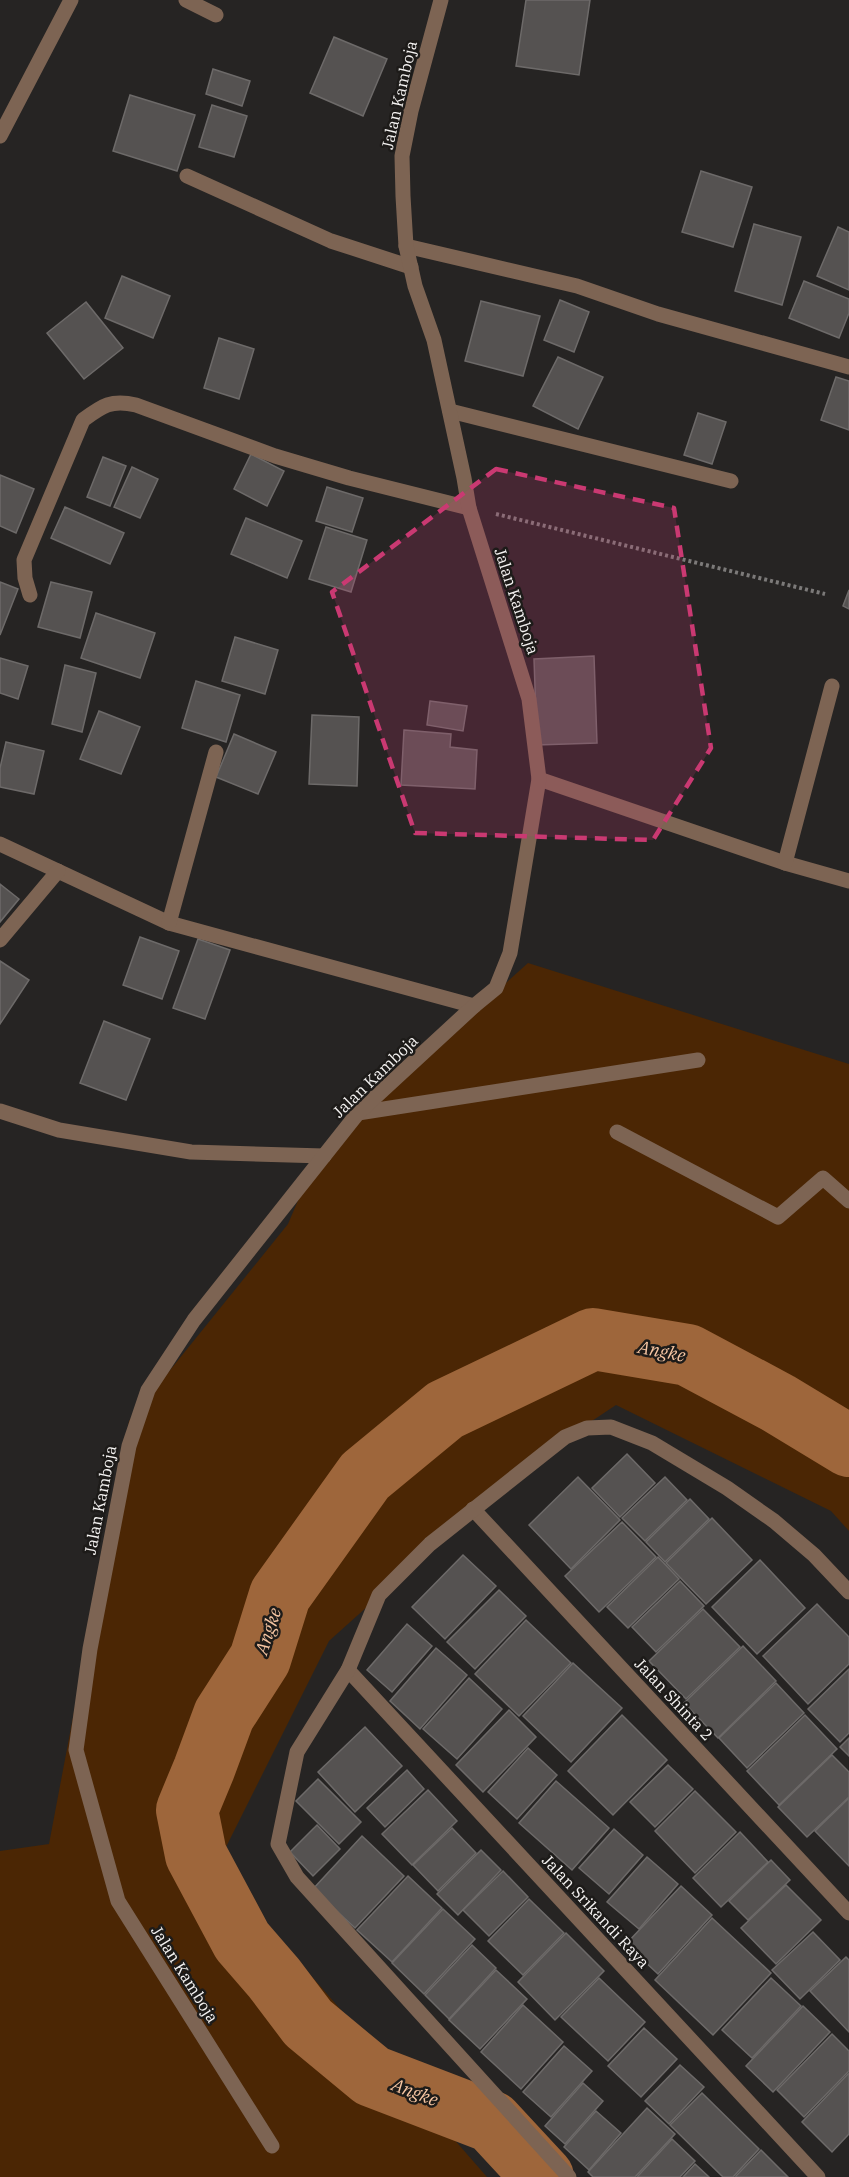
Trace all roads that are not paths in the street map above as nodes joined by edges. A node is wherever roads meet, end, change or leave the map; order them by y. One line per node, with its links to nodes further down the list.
1 (70, 0): 5 (street)
2 (186, 0): 4 (street)
3 (441, 0): 7 (street, Jalan Kamboja)
4 (216, 15)
5 (0, 136)
6 (187, 176): 8 (street)
7 (406, 246): 8 (street, Jalan Kamboja); 9 (street)
8 (411, 267): 10 (street, Jalan Kamboja)
9 (849, 367)
10 (450, 411): 11 (street); 12 (street, Jalan Kamboja)
11 (731, 481)
12 (468, 508): 13 (street); 16 (street, Jalan Kamboja)
13 (30, 595)
14 (832, 686): 18 (street)
15 (216, 752): 21 (street)
16 (539, 779): 18 (street); 23 (street, Jalan Kamboja)
17 (0, 844): 19 (street)
18 (785, 863): 20 (street)
19 (58, 871): 21 (street); 22 (street)
20 (849, 881)
21 (169, 923): 23 (street)
22 (0, 940)
23 (474, 1006): 26 (street, Jalan Kamboja)
24 (698, 1060): 26 (street)
25 (0, 1111): 28 (street)
26 (358, 1113): 28 (street, Jalan Kamboja)
27 (617, 1132): 29 (street)
28 (324, 1156): 34 (street, Jalan Kamboja)
29 (849, 1201)
30 (473, 1509): 31 (street); 32 (street); 33 (street, Jalan Shinta 2)
31 (849, 1592)
32 (348, 1670): 35 (street); 36 (street, Jalan Srikandi Raya)
33 (849, 1913)
34 (272, 2146)
35 (569, 2177)
36 (818, 2177)

